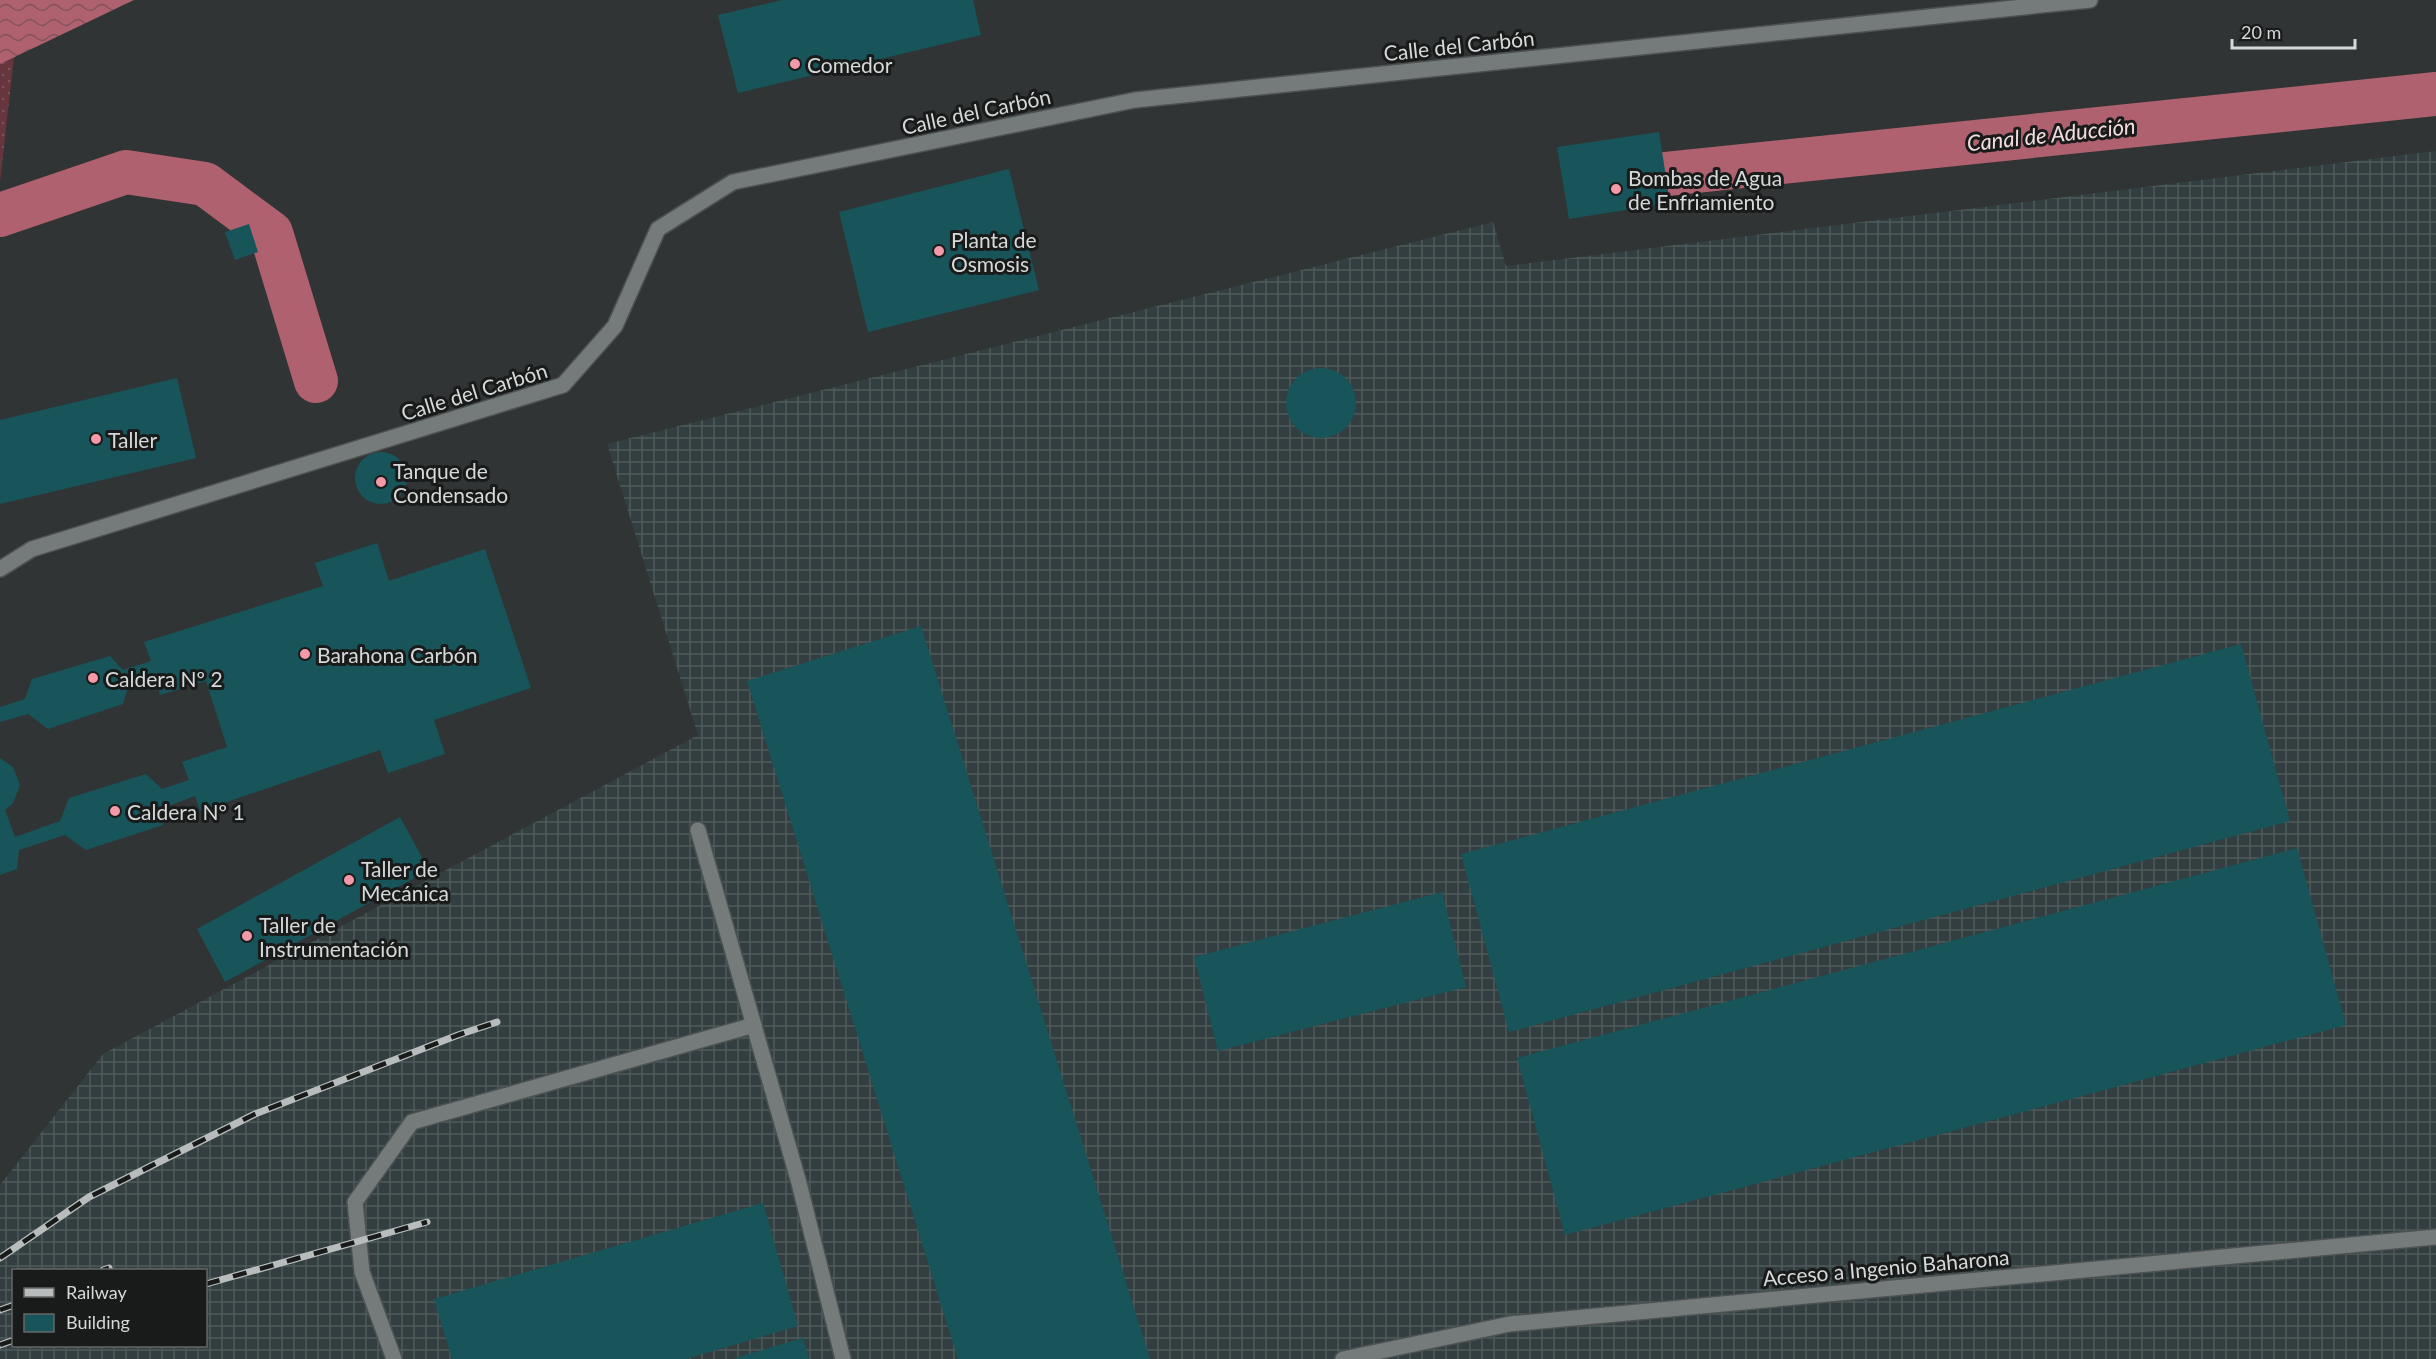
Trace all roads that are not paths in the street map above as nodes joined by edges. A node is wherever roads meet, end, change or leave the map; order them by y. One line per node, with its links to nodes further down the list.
1 (2090, 0): 2 (lane, Calle del Carbón)
2 (0, 569)
3 (698, 830): 4 (lane)
4 (754, 1025): 6 (lane); 7 (lane)
5 (2436, 1236): 8 (lane, Acceso a Ingenio Baharona)
6 (394, 1359)
7 (843, 1359)
8 (1343, 1359)

